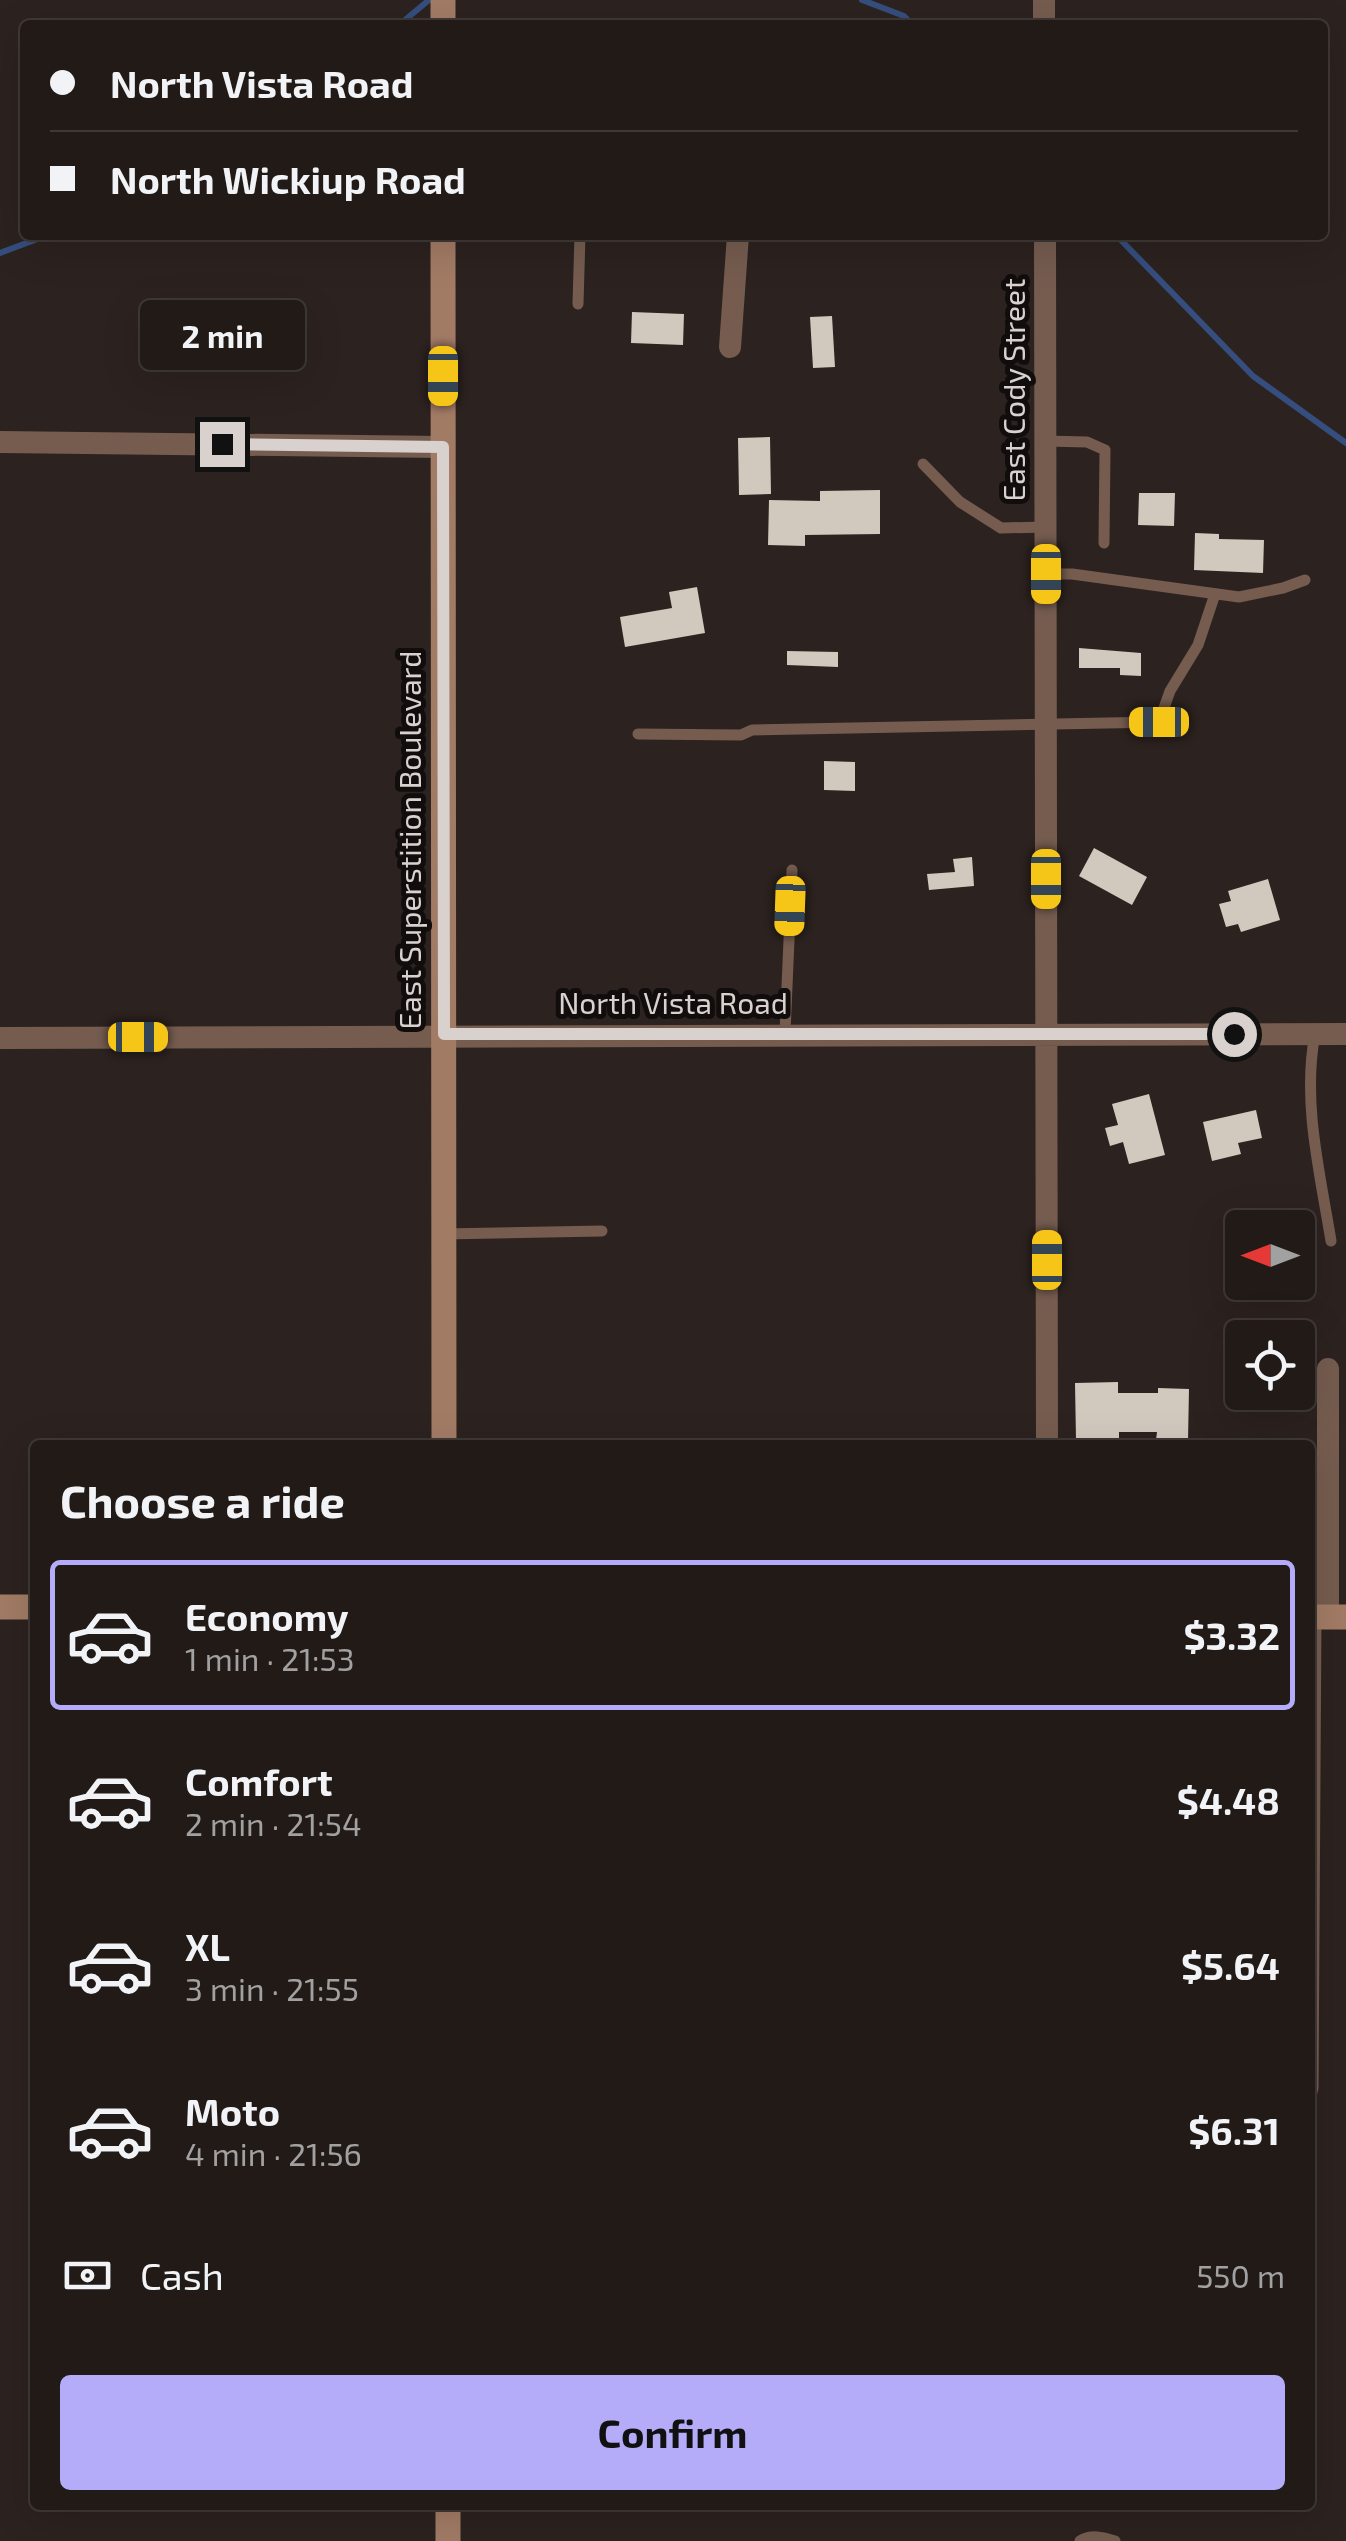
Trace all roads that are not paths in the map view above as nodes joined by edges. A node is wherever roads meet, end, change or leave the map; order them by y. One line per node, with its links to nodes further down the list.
1 (443, 240): 9 (main road, East Superstition Boulevard)
2 (580, 240): 5 (lane)
3 (738, 240): 6 (street)
4 (1044, 240): 7 (street, East Cody Street)
5 (578, 304)
6 (730, 347)
7 (1045, 441): 11 (street, East Cody Street); 12 (lane)
8 (0, 442): 9 (street)
9 (443, 447): 21 (main road, East Superstition Boulevard)
10 (923, 464): 11 (lane)
11 (1046, 527): 13 (street, East Cody Street)
12 (1104, 543)
13 (1046, 574): 15 (lane); 16 (street, East Cody Street)
14 (1306, 580): 15 (lane)
15 (1214, 594): 16 (lane)
16 (1046, 724): 17 (lane); 19 (street, East Cody Street)
17 (638, 734)
18 (792, 870): 20 (lane)
19 (1047, 1032): 20 (street, North Vista Road); 22 (street, North Vista Road); 30 (street, East Cody Street)
20 (785, 1033): 21 (street, North Vista Road)
21 (444, 1034): 24 (street, North Vista Road); 26 (main road, East Superstition Boulevard)
22 (1316, 1034): 23 (street, North Vista Road); 27 (lane)
23 (1346, 1034)
24 (0, 1038)
25 (602, 1231): 26 (lane)
26 (444, 1234): 29 (main road, East Superstition Boulevard)
27 (1332, 1241)
28 (1328, 1368): 33 (street)
29 (444, 1440)
30 (1047, 1440)
31 (0, 1607): 32 (main road)
32 (30, 1607)
33 (1325, 1617): 34 (lane)
34 (1315, 1969)
35 (448, 2510): 36 (main road)
36 (448, 2541)
37 (1080, 2541): 38 (lane)
38 (1114, 2541)

